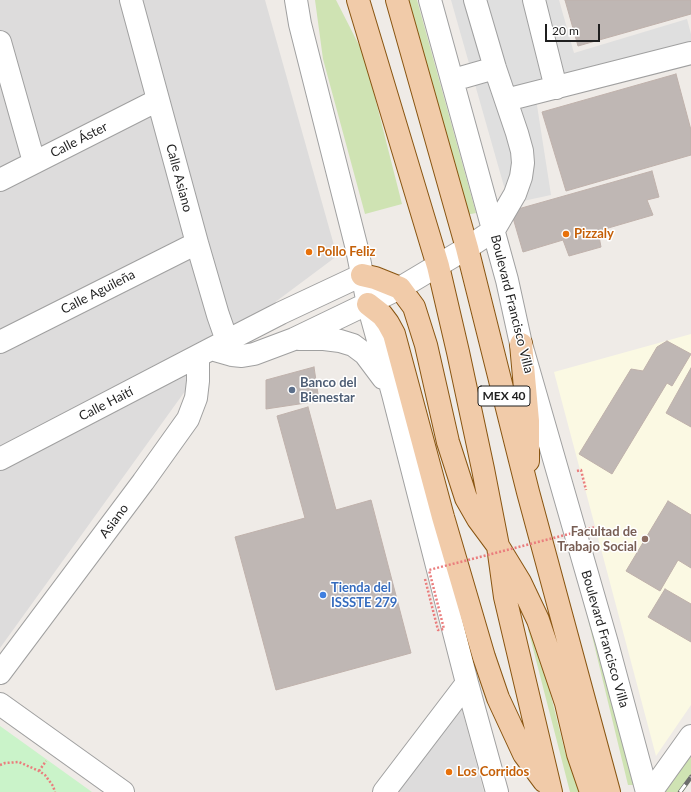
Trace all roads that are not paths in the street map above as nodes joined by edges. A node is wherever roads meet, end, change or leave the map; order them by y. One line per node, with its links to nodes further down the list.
1 (131, 0): 15 (street, Calle Asiano)
2 (290, 0): 9 (street)
3 (296, 0): 9 (street)
4 (397, 0): 21 (main road, MEX 40)
5 (430, 0): 13 (street, Boulevard Francisco Villa)
6 (475, 0): 12 (street)
7 (534, 0): 14 (street)
8 (357, 3): 22 (main road, MEX 40)
9 (300, 24): 23 (street)
10 (0, 42): 17 (street)
11 (691, 53): 14 (street)
12 (495, 68): 13 (street); 16 (street)
13 (453, 80): 19 (street, Boulevard Francisco Villa)
14 (556, 88): 16 (street)
15 (158, 100): 17 (street, Calle Áster); 20 (street, Calle Asiano)
16 (506, 100): 19 (street)
17 (34, 162): 18 (street, Calle Áster)
18 (0, 180)
19 (494, 230): 21 (street); 28 (street, Boulevard Francisco Villa)
20 (197, 243): 27 (street, Calle Aguileña); 29 (street, Calle Asiano)
21 (467, 248): 22 (street); 32 (main road, MEX 40)
22 (438, 266): 24 (street); 33 (main road, MEX 40)
23 (362, 275): 24 (main road); 25 (street); 29 (street, Calle Haití)
24 (400, 288): 25 (street); 33 (main road)
25 (368, 304): 26 (street); 30 (street); 39 (main road)
26 (294, 339): 29 (street); 30 (street)
27 (0, 342)
28 (521, 344): 32 (main road); 44 (street, Boulevard Francisco Villa)
29 (217, 350): 31 (street, Calle Haití); 34 (street, Asiano)
30 (393, 394): 35 (street)
31 (0, 458)
32 (528, 492): 43 (main road, MEX 40)
33 (498, 546): 39 (main road, MEX 40); 42 (main road)
34 (0, 673)
35 (467, 683): 38 (street); 41 (street)
36 (0, 704): 40 (street)
37 (691, 736): 45 (street)
38 (494, 790)
39 (550, 791)
40 (123, 792)
41 (384, 792)
42 (591, 792)
43 (609, 792)
44 (648, 792)
45 (651, 792)

